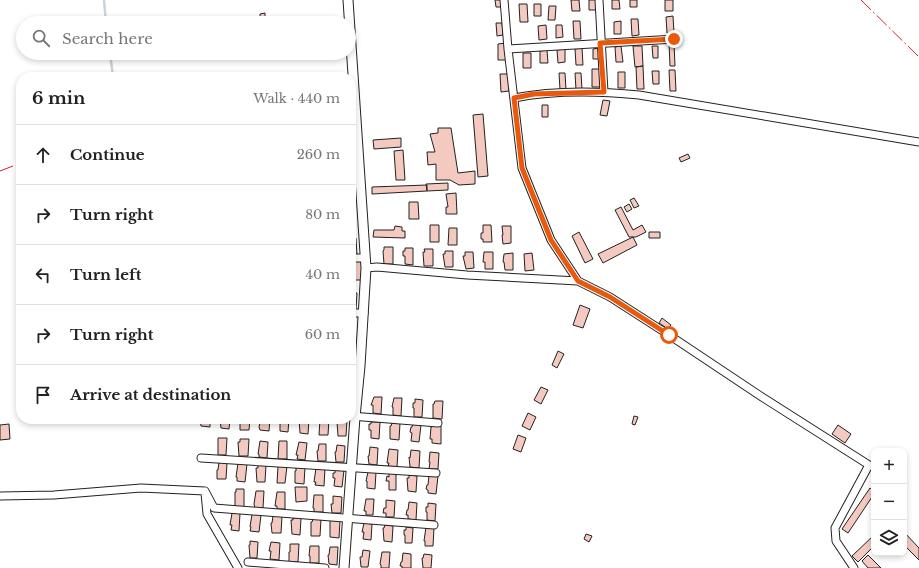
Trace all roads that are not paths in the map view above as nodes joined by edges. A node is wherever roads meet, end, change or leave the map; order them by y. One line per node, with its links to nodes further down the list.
1 (348, 0): 4 (street)
2 (504, 0): 7 (street)
3 (599, 0): 6 (street)
4 (349, 16)
5 (674, 39): 6 (street)
6 (600, 43): 7 (street); 10 (street)
7 (508, 49): 11 (street)
8 (352, 60): 9 (street)
9 (353, 72)
10 (604, 92): 11 (street); 13 (street)
11 (514, 98): 17 (street)
12 (356, 121): 15 (street)
13 (919, 142)
14 (356, 258): 15 (street)
15 (365, 258): 16 (street)
16 (366, 268): 17 (street); 19 (street)
17 (578, 281): 25 (street)
18 (356, 313): 19 (street)
19 (364, 313): 20 (street)
20 (356, 366)
21 (356, 416): 22 (street)
22 (438, 423)
23 (353, 424): 26 (street)
24 (200, 458): 26 (street)
25 (871, 466): 36 (street)
26 (351, 468): 27 (street); 30 (street)
27 (436, 473)
28 (206, 491): 29 (street); 30 (street); 33 (street)
29 (0, 496)
30 (348, 518): 31 (street); 35 (street)
31 (434, 525)
32 (248, 562): 34 (street)
33 (238, 568)
34 (325, 568)
35 (344, 568)
36 (854, 568)

